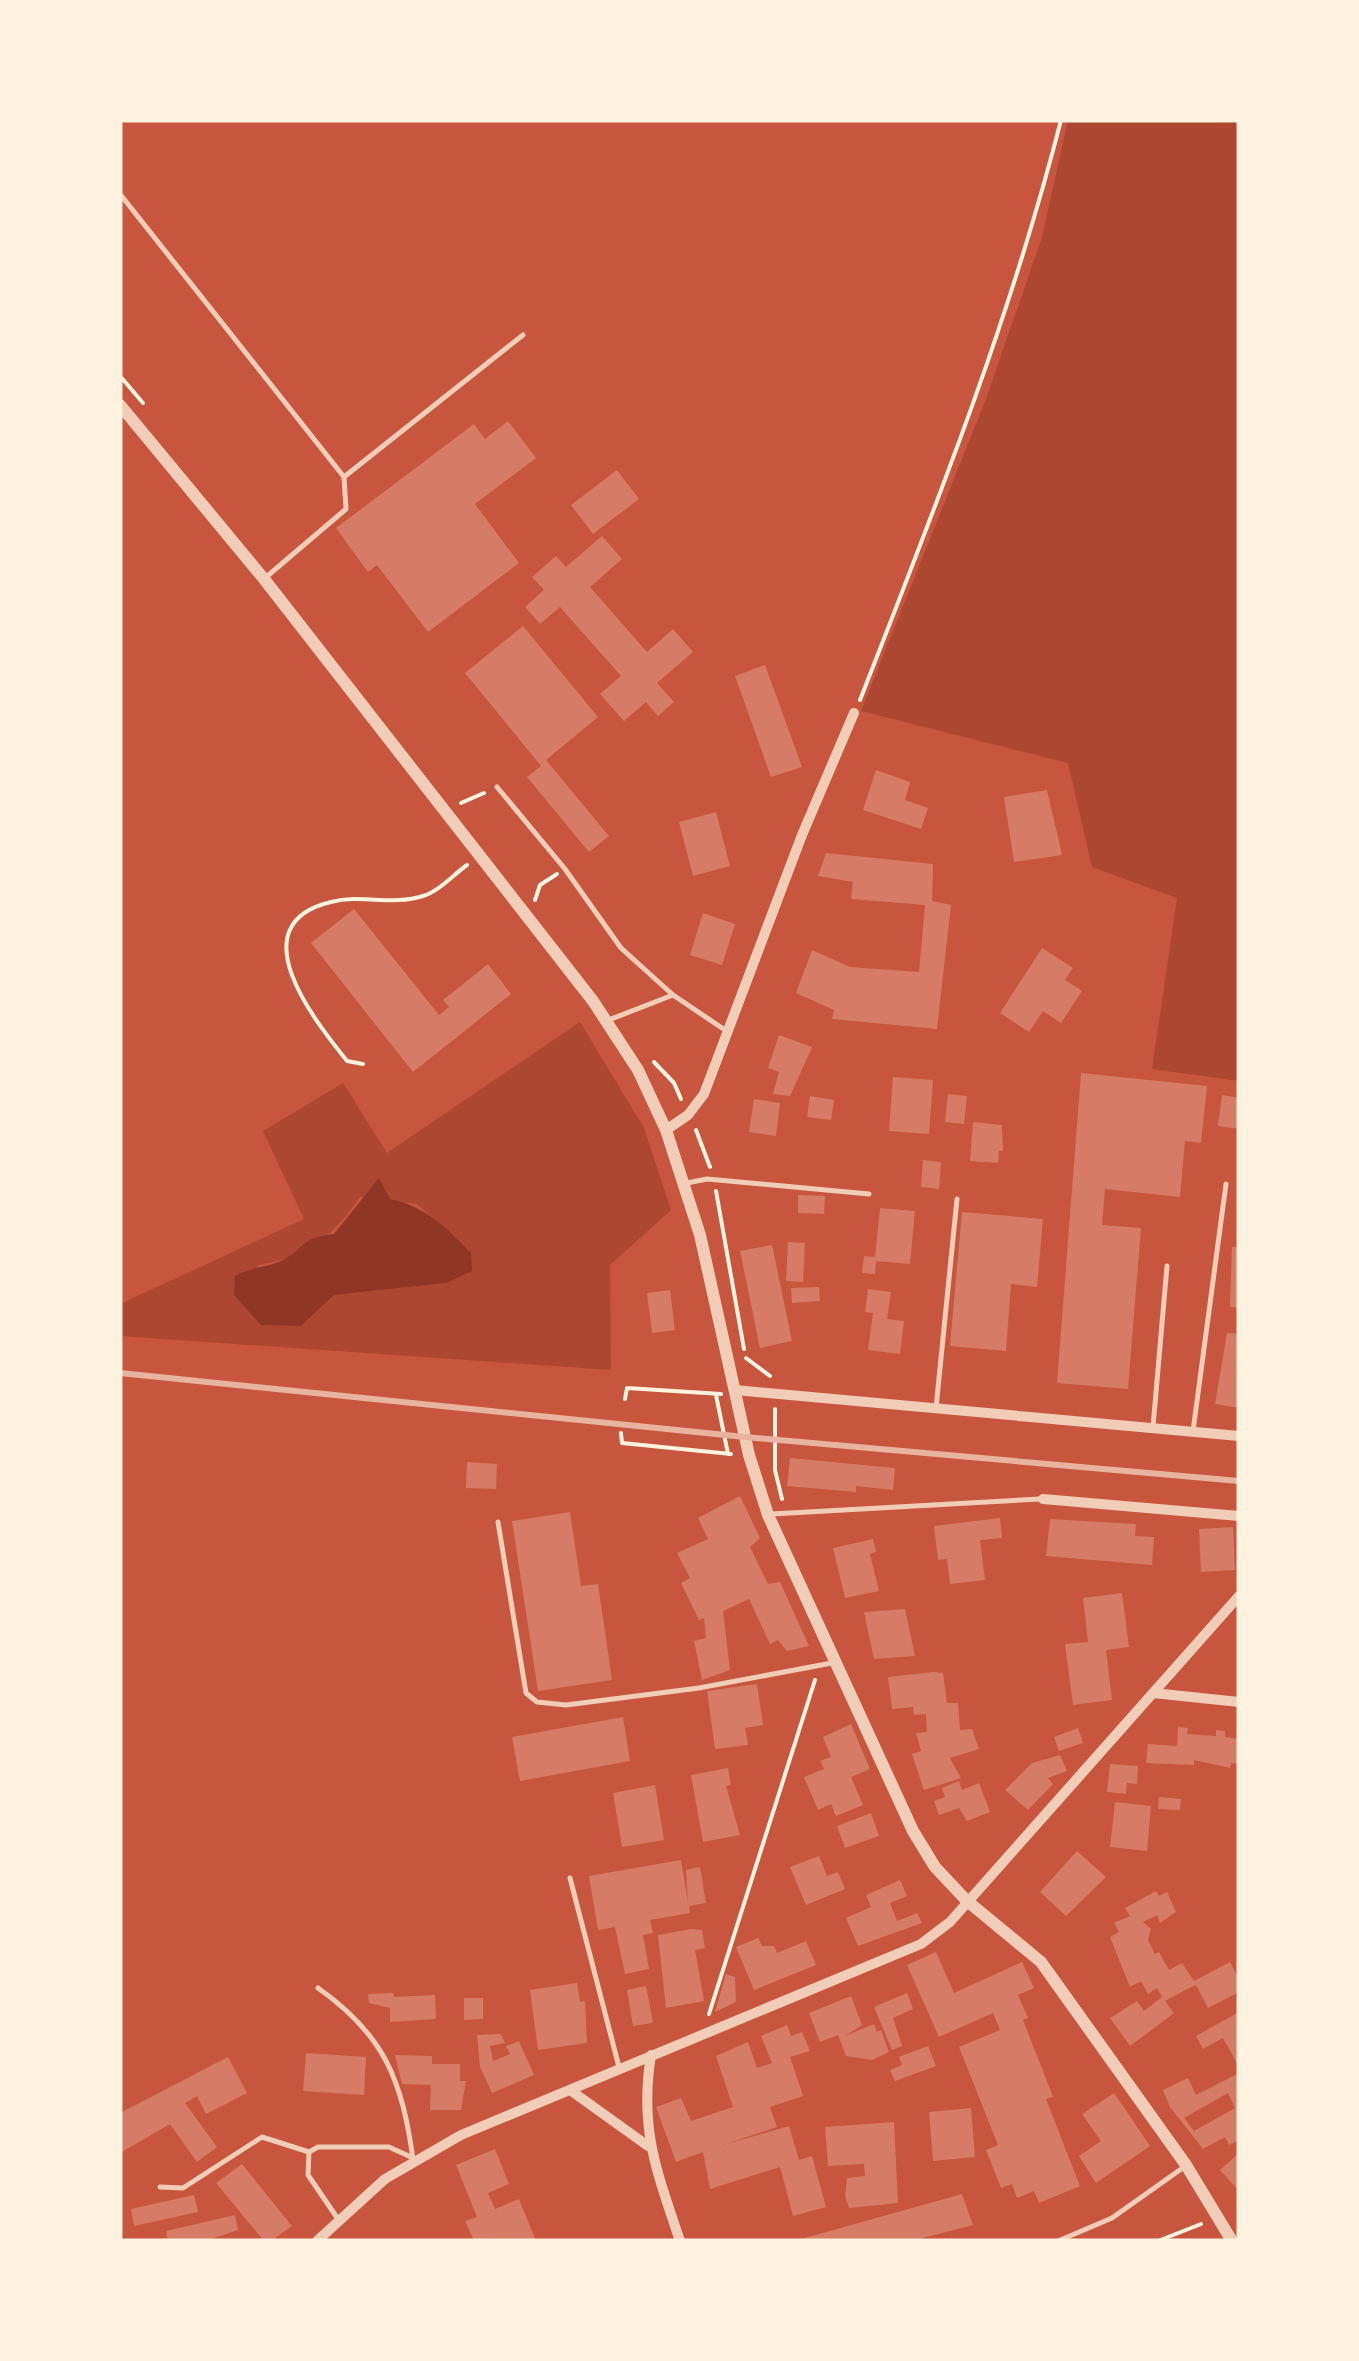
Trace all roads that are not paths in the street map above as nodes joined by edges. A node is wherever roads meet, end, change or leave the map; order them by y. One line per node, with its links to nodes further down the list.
1 (120, 194): 4 (lane)
2 (523, 335): 4 (lane)
3 (120, 405): 5 (street)
4 (344, 477): 5 (lane)
5 (264, 579): 9 (street)
6 (854, 713): 10 (street)
7 (498, 787): 8 (lane)
8 (673, 995): 9 (lane); 10 (lane)
9 (606, 1022): 11 (street)
10 (728, 1032): 11 (street)
11 (666, 1130): 12 (street)
12 (684, 1183): 14 (lane); 17 (street)
13 (1226, 1184): 20 (lane)
14 (869, 1194)
15 (956, 1199): 18 (lane)
16 (1167, 1266): 19 (lane)
17 (735, 1390): 18 (street); 23 (street)
18 (936, 1408): 19 (street)
19 (1153, 1428): 20 (street)
20 (1193, 1432): 21 (street)
21 (1239, 1436)
22 (1043, 1498): 23 (lane); 24 (street)
23 (768, 1515): 27 (street)
24 (1239, 1516)
25 (498, 1522): 27 (lane)
26 (1239, 1596): 28 (street)
27 (835, 1662): 31 (street)
28 (1153, 1693): 29 (street); 31 (street)
29 (1239, 1702)
30 (570, 1878): 34 (lane)
31 (966, 1900): 33 (street); 39 (street)
32 (318, 1988): 38 (lane)
33 (651, 2055): 34 (street); 36 (street)
34 (619, 2068): 35 (street)
35 (570, 2090): 36 (street); 38 (street)
36 (648, 2146): 43 (street)
37 (310, 2152): 38 (lane); 40 (lane); 41 (lane)
38 (413, 2159): 41 (street)
39 (1186, 2166): 44 (lane); 45 (street)
40 (160, 2188)
41 (340, 2222): 42 (street)
42 (316, 2241)
43 (680, 2241)
44 (1058, 2241)
45 (1232, 2241)

